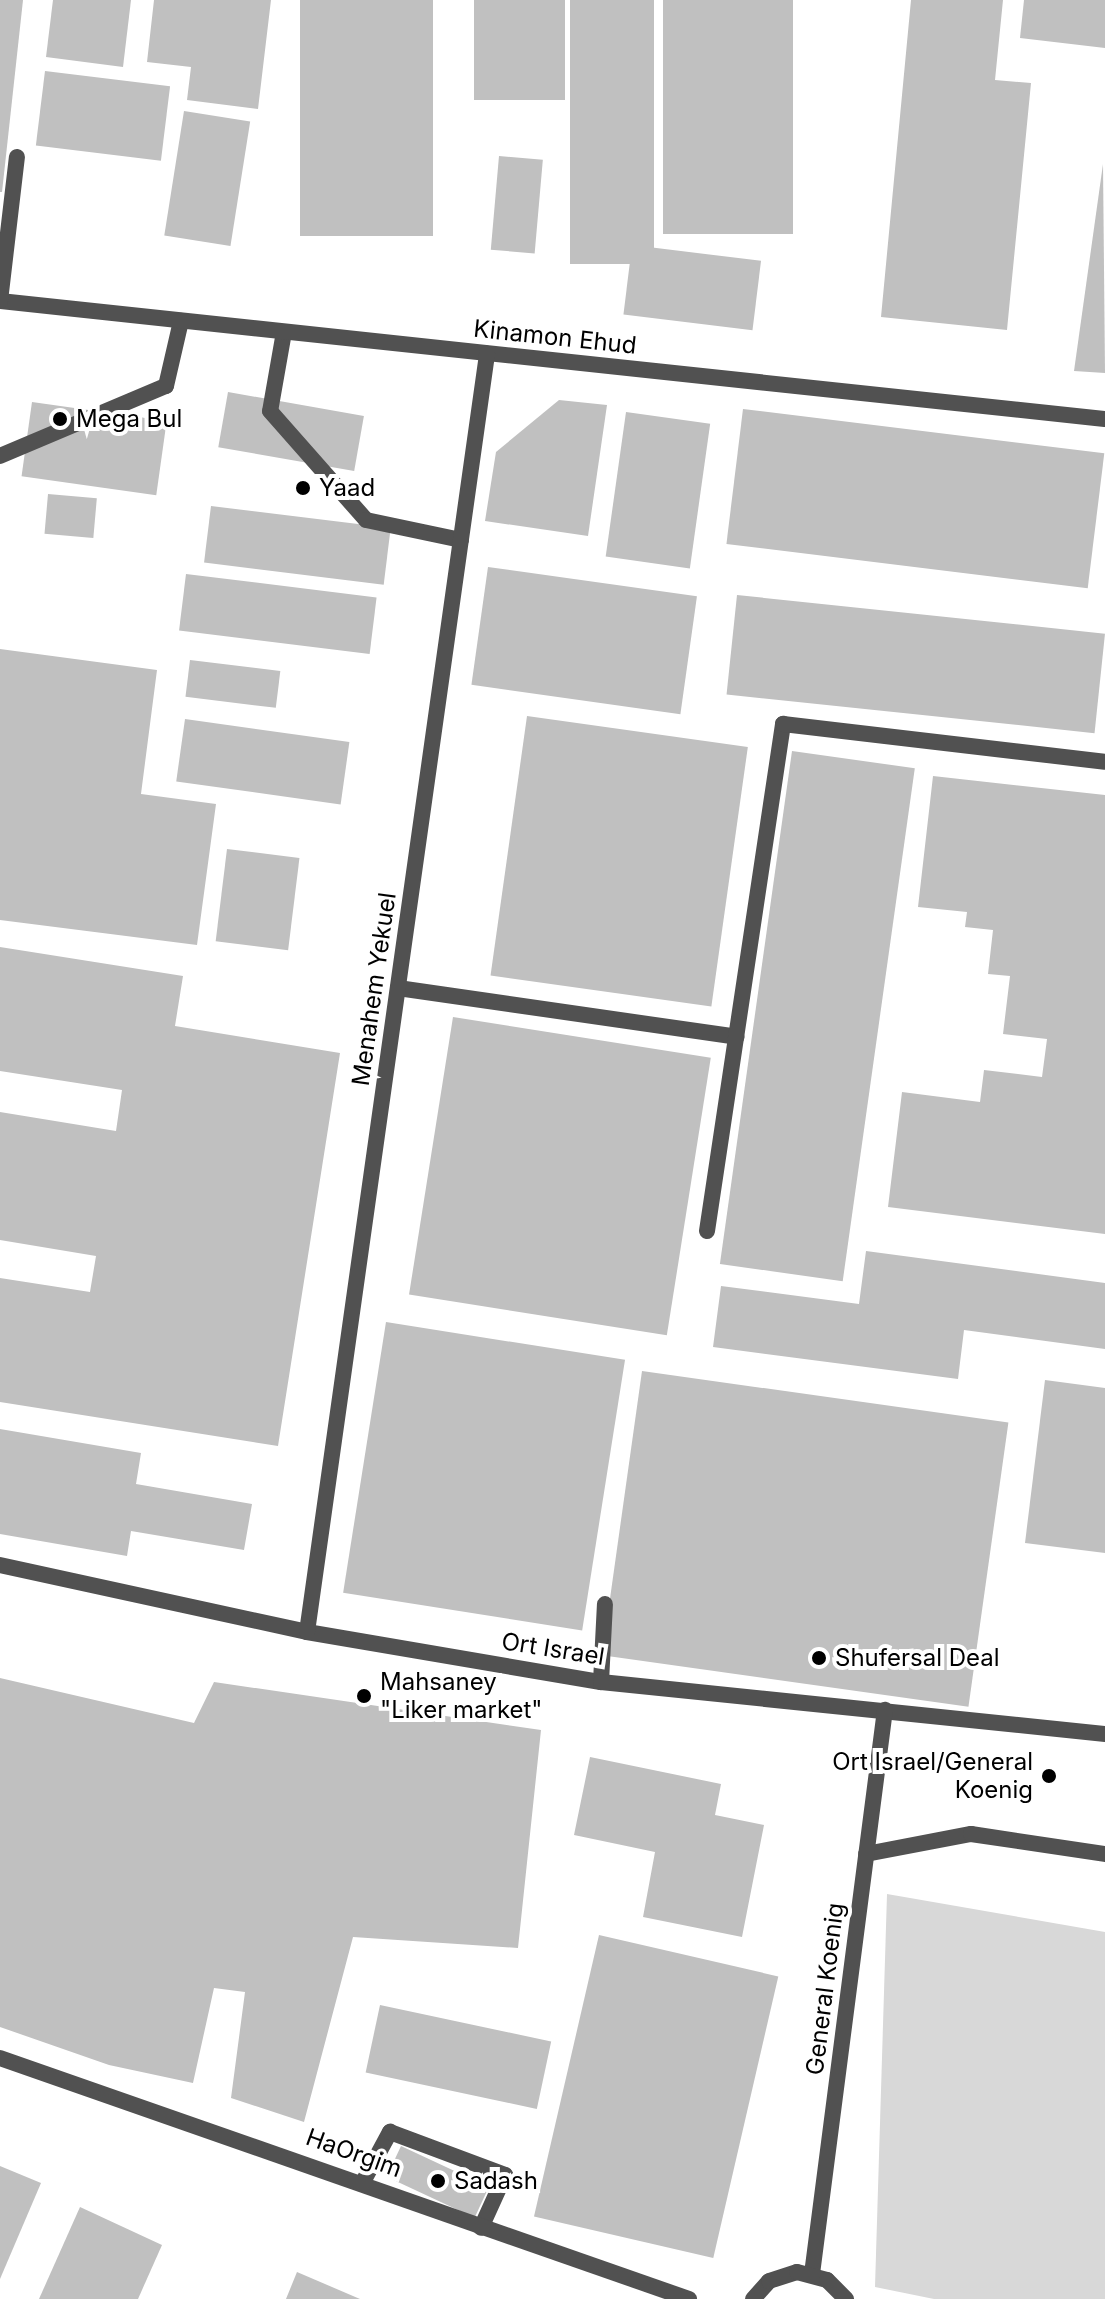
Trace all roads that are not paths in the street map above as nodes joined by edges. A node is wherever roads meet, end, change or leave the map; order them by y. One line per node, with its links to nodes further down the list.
1 (17, 157): 2 (street)
2 (0, 301): 3 (street, Kinamon Ehud)
3 (181, 321): 4 (street, Kinamon Ehud); 7 (street)
4 (284, 332): 5 (street, Kinamon Ehud); 8 (street)
5 (487, 354): 6 (street, Kinamon Ehud); 8 (street, Menahem Yekuel)
6 (1105, 419)
7 (0, 456)
8 (461, 540): 10 (street, Menahem Yekuel)
9 (1105, 762): 11 (street)
10 (398, 988): 11 (street); 15 (street, Menahem Yekuel)
11 (736, 1037): 12 (street)
12 (707, 1231)
13 (0, 1565): 15 (street, Ort Israel)
14 (605, 1604): 16 (street)
15 (307, 1632): 16 (street, Ort Israel)
16 (601, 1682): 17 (street, Ort Israel)
17 (885, 1710): 18 (street, Ort Israel); 19 (street, General Koenig)
18 (1105, 1734)
19 (866, 1854): 20 (street); 24 (street, General Koenig)
20 (1105, 1854)
21 (0, 2058): 22 (street, HaOrgim)
22 (364, 2180): 23 (street, HaOrgim); 23 (street)
23 (481, 2228): 25 (street, HaOrgim)
24 (812, 2274): 26 (street); 27 (street)
25 (689, 2299)
26 (753, 2299)
27 (846, 2299)

